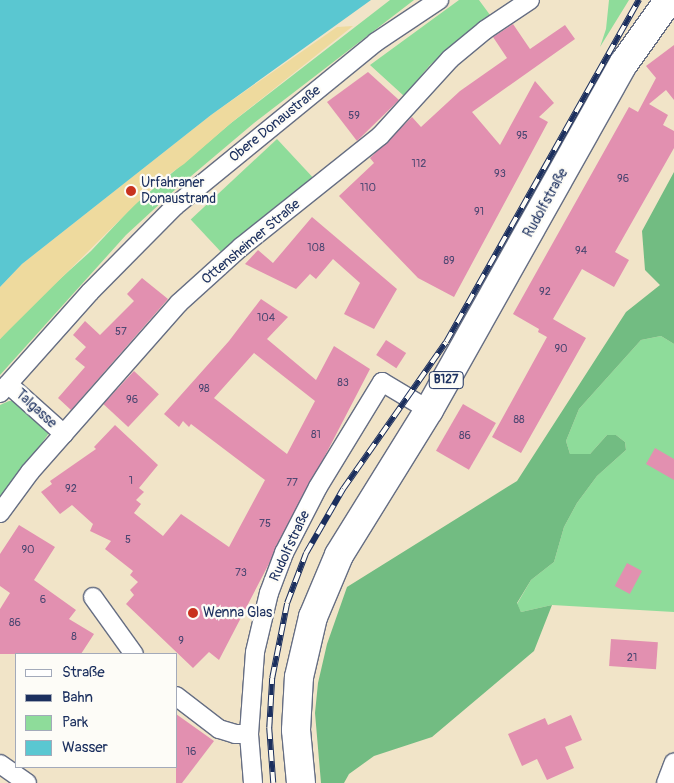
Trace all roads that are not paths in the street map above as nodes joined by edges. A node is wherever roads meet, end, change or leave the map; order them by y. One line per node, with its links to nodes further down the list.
1 (439, 0): 4 (street, Obere Donaustraße)
2 (530, 0): 6 (street, Ottensheimer Straße)
3 (669, 0): 5 (main road, Rudolfstraße / B127)
4 (4, 389): 6 (street, Talgasse)
5 (429, 410): 11 (street, Rudolfstraße); 16 (main road, Rudolfstraße / B127)
6 (64, 434): 7 (street, Ottensheimer Straße)
7 (0, 514)
8 (93, 597): 9 (street)
9 (133, 653)
10 (178, 698): 11 (street)
11 (249, 734): 15 (street, Rudolfstraße)
12 (674, 762): 17 (street)
13 (0, 764): 14 (street)
14 (27, 783)
15 (253, 783)
16 (301, 783)
17 (666, 783)

